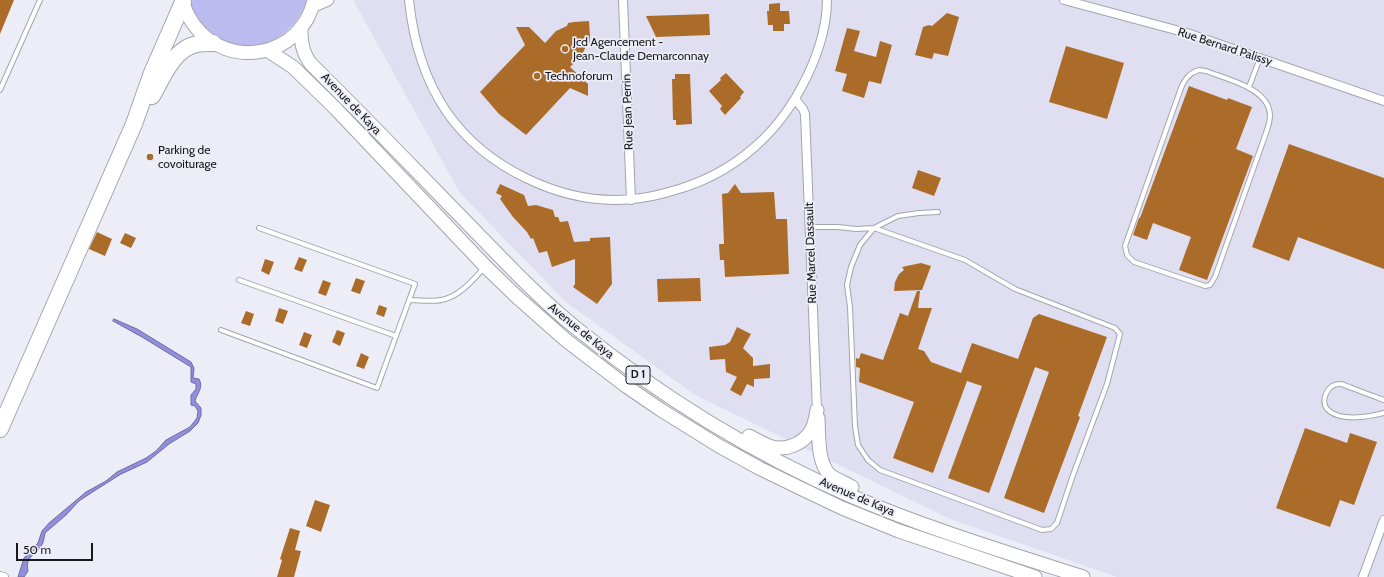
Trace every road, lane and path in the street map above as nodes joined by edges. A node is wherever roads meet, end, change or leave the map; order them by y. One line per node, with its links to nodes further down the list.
1 (40, 0): 14 (lane)
2 (328, 0): 8 (street)
3 (409, 0): 18 (street)
4 (623, 0): 18 (street, Rue Jean Perrin)
5 (826, 0): 15 (street)
6 (1064, 0): 12 (street, Rue Bernard Palissy)
7 (183, 1): 10 (main road); 17 (highway)
8 (313, 3): 9 (main road)
9 (301, 27): 11 (main road); 26 (main road, Avenue de Kaya / D 1)
10 (213, 43): 11 (main road); 17 (highway)
11 (267, 50): 23 (main road, Avenue de Kaya / D 1)
12 (1260, 58): 13 (lane); 16 (street, Rue Bernard Palissy)
13 (1249, 87): 13 (lane)
14 (0, 90)
15 (795, 99): 18 (street); 20 (street, Rue Marcel Dassault)
16 (1384, 101)
17 (134, 124): 32 (highway)
18 (631, 200)
19 (938, 212): 22 (lane)
20 (810, 227): 22 (lane); 30 (street, Rue Marcel Dassault)
21 (259, 228): 25 (lane)
22 (874, 228): 22 (lane)
23 (486, 266): 25 (lane); 37 (main road, Avenue de Kaya / D 1)
24 (239, 280): 28 (lane)
25 (409, 300): 28 (lane)
26 (552, 308): 30 (main road); 34 (main road, Avenue de Kaya / D 1)
27 (221, 330): 28 (lane)
28 (396, 336)
29 (1384, 400): 31 (lane)
30 (817, 410): 34 (main road)
31 (1384, 413)
32 (0, 429)
33 (1384, 520): 39 (street)
34 (952, 534): 38 (main road, Avenue de Kaya / D 1)
35 (0, 576): 36 (street)
36 (4, 577)
37 (1035, 577)
38 (1083, 577)
39 (1363, 577)

